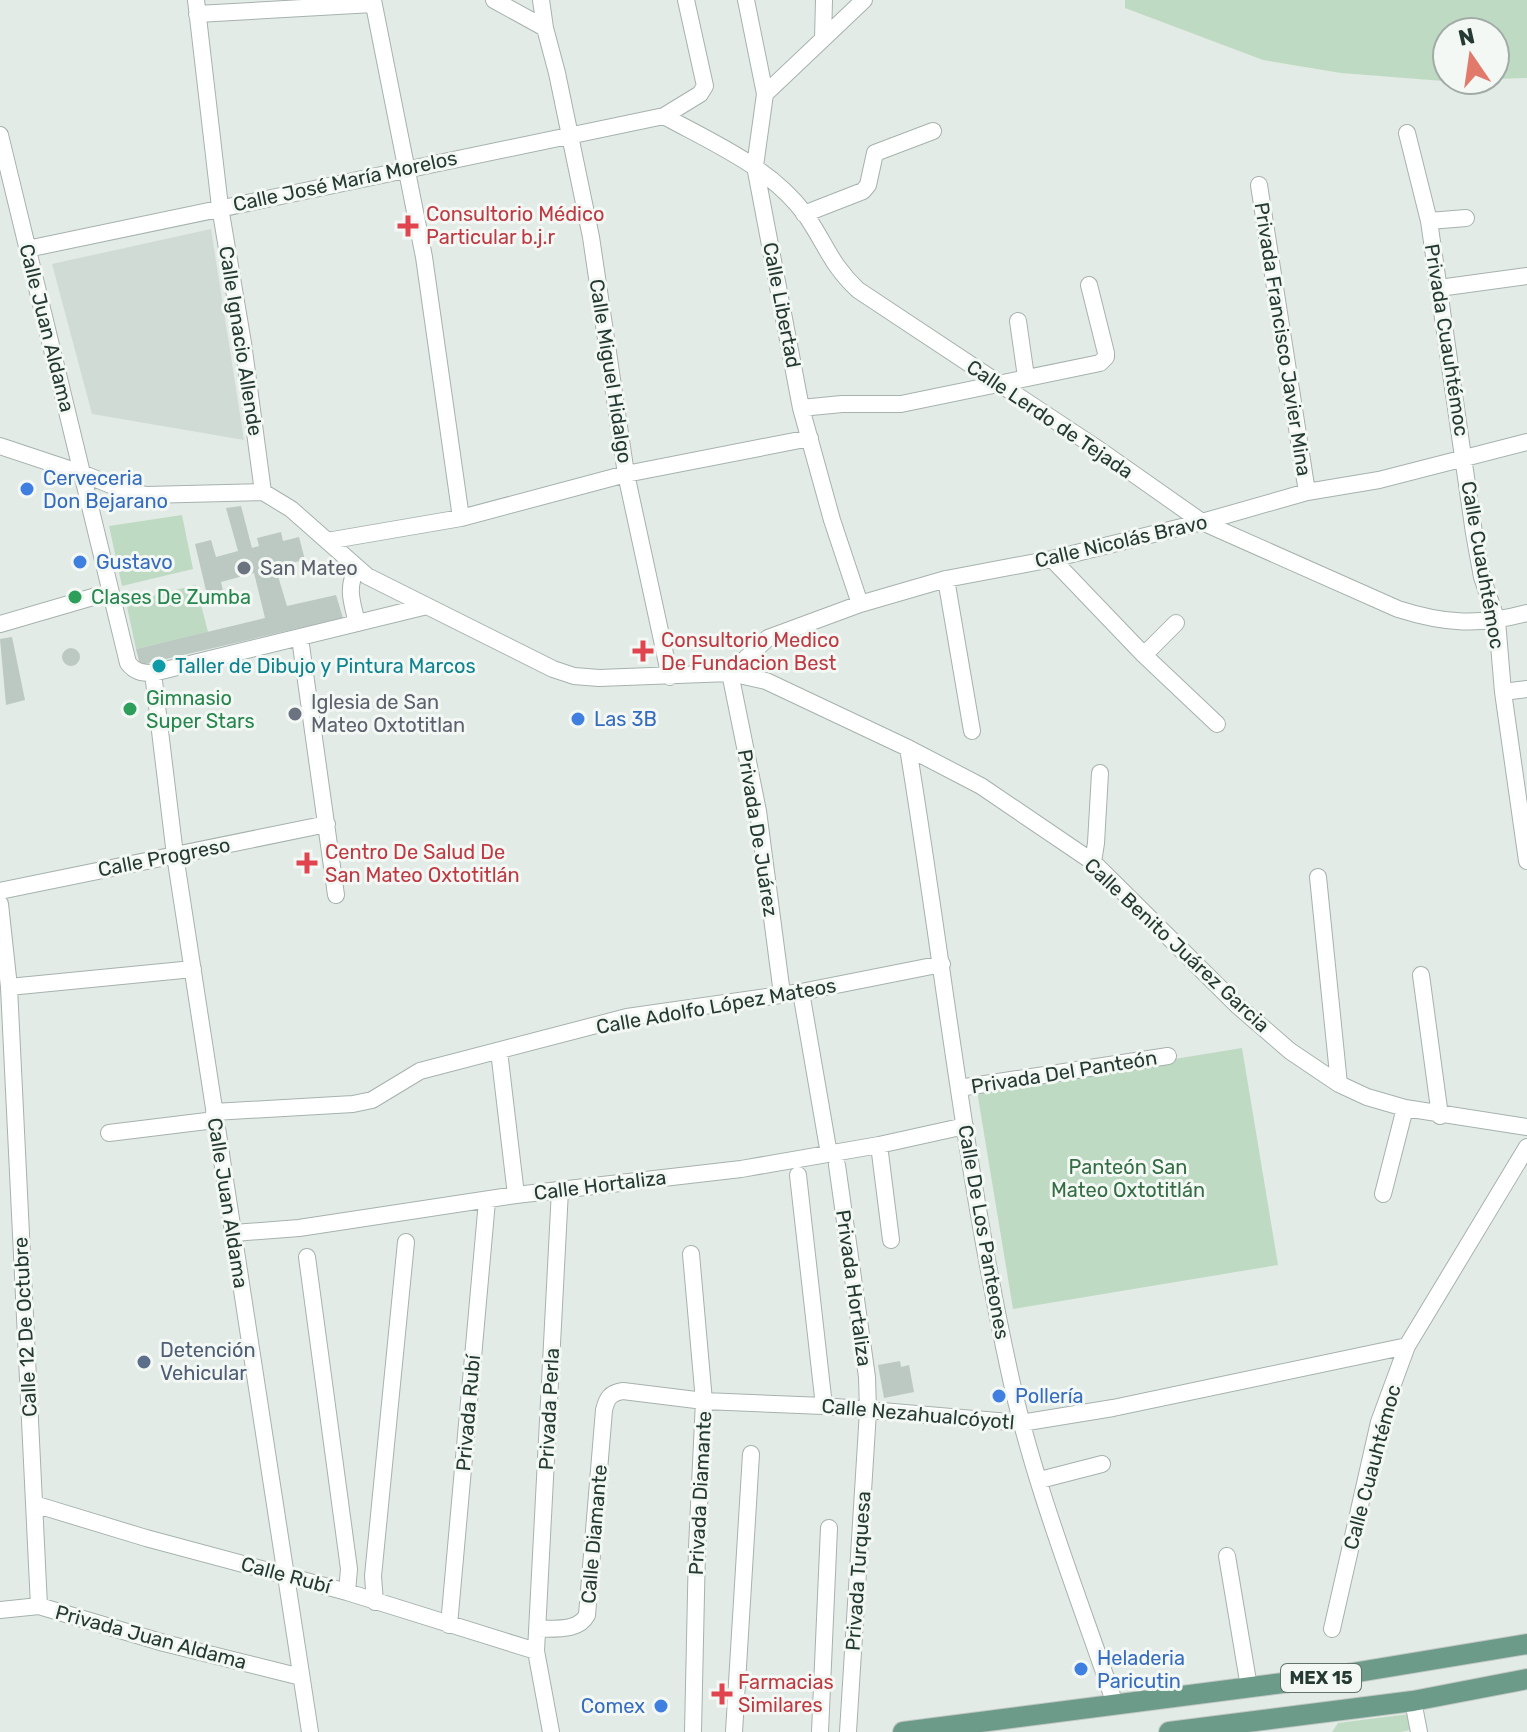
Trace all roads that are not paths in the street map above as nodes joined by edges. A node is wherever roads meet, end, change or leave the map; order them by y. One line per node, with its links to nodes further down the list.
1 (494, 0): 9 (street)
2 (541, 0): 9 (street, Calle Miguel Hidalgo)
3 (686, 0): 12 (street)
4 (746, 0): 11 (street, Calle Libertad)
5 (824, 0): 10 (street)
6 (864, 0): 10 (street)
7 (373, 2): 8 (street); 18 (street)
8 (196, 7): 20 (street, Calle Ignacio Allende)
9 (545, 28): 15 (street, Calle Miguel Hidalgo)
10 (823, 39): 11 (street)
11 (765, 94): 17 (street, Calle Libertad)
12 (664, 116): 15 (street, Calle José María Morelos); 17 (street, Calle Lerdo de Tejada)
13 (933, 131): 21 (street)
14 (1407, 133): 23 (street, Privada Cuauhtémoc)
15 (568, 134): 18 (street, Calle José María Morelos); 37 (street, Calle Miguel Hidalgo)
16 (0, 135): 24 (street, Calle Juan Aldama)
17 (755, 166): 21 (street, Calle Lerdo de Tejada); 31 (street, Calle Libertad)
18 (407, 169): 20 (street, Calle José María Morelos); 40 (street)
19 (1259, 185): 39 (street, Privada Francisco Javier Mina)
20 (220, 207): 24 (street, Calle José María Morelos); 38 (street, Calle Ignacio Allende)
21 (804, 214): 30 (street, Calle Lerdo de Tejada)
22 (1466, 218): 23 (street, Privada Cuauhtémoc)
23 (1429, 221): 27 (street, Privada Cuauhtémoc)
24 (27, 249): 36 (street, Calle Juan Aldama)
25 (1527, 276): 27 (street)
26 (1089, 285): 29 (street)
27 (1439, 288): 35 (street, Privada Cuauhtémoc)
28 (1018, 321): 29 (street)
29 (1026, 377): 30 (street)
30 (998, 384): 31 (street); 41 (street, Calle Lerdo de Tejada)
31 (801, 408): 32 (street, Calle Libertad)
32 (810, 438): 37 (street); 47 (street, Calle Libertad)
33 (1527, 442): 35 (street, Calle Nicolás Bravo)
34 (0, 446): 36 (street)
35 (1465, 459): 39 (street, Calle Nicolás Bravo); 50 (street, Calle Cuauhtémoc)
36 (84, 474): 38 (street); 46 (street, Calle Juan Aldama)
37 (626, 474): 40 (street); 58 (street, Calle Miguel Hidalgo)
38 (263, 492): 42 (street, Calle Benito Juárez Garcia)
39 (1307, 492): 41 (street, Calle Nicolás Bravo)
40 (461, 518): 42 (street)
41 (1202, 522): 43 (street, Calle Nicolás Bravo); 50 (street, Calle Lerdo de Tejada)
42 (327, 541): 44 (street, Calle Benito Juárez Garcia)
43 (1052, 559): 45 (street, Calle Nicolás Bravo); 55 (street)
44 (357, 568): 48 (street, Calle Benito Juárez Garcia); 51 (street)
45 (946, 579): 47 (street, Calle Nicolás Bravo); 62 (street)
46 (110, 592): 53 (street); 56 (street, Calle Juan Aldama)
47 (860, 604): 57 (street, Calle Nicolás Bravo)
48 (423, 607): 51 (street); 58 (street, Calle Benito Juárez Garcia)
49 (1527, 613): 50 (street, Calle Lerdo de Tejada)
50 (1497, 621): 60 (street, Calle Cuauhtémoc)
51 (357, 623): 54 (street)
52 (1176, 623): 55 (street)
53 (0, 624)
54 (300, 638): 56 (street); 65 (street)
55 (1144, 655): 61 (street)
56 (153, 673): 66 (street, Calle Juan Aldama)
57 (730, 673): 58 (street, Calle Benito Juárez Garcia); 63 (street, Calle Benito Juárez Garcia); 78 (street, Privada De Juárez)
58 (670, 677)
59 (1527, 689): 60 (street)
60 (1503, 692): 67 (street, Calle Cuauhtémoc)
61 (1217, 724)
62 (972, 731)
63 (908, 748): 68 (street, Calle Benito Juárez Garcia); 73 (street, Calle De Los Panteones)
64 (1100, 773): 68 (street)
65 (327, 824): 66 (street, Calle Progreso); 71 (street)
66 (175, 855): 70 (street, Calle Progreso); 74 (street, Calle Juan Aldama)
67 (1527, 861)
68 (1093, 862): 82 (street, Calle Benito Juárez Garcia)
69 (1318, 877): 82 (street)
70 (0, 891)
71 (336, 895)
72 (0, 904): 76 (street, Calle 12 De Octubre)
73 (942, 964): 77 (street, Calle Adolfo López Mateos); 83 (street, Calle De Los Panteones)
74 (193, 969): 76 (street); 85 (street, Calle Juan Aldama)
75 (1421, 975): 86 (street)
76 (9, 987): 81 (street, Calle 12 De Octubre)
77 (801, 992): 78 (street, Calle Adolfo López Mateos); 92 (street, Privada Hortaliza)
78 (782, 994): 79 (street, Calle Adolfo López Mateos)
79 (499, 1051): 85 (street, Calle Adolfo López Mateos); 96 (street)
80 (1168, 1056): 83 (street, Privada Del Panteón)
81 (5, 1064): 112 (street, Calle 12 De Octubre)
82 (1339, 1084): 84 (street, Calle Benito Juárez Garcia)
83 (959, 1088): 87 (street, Calle De Los Panteones)
84 (1405, 1108): 86 (street, Calle Benito Juárez Garcia); 95 (street)
85 (214, 1116): 89 (street, Calle Adolfo López Mateos); 98 (street, Calle Juan Aldama)
86 (1440, 1116): 88 (street, Calle Benito Juárez Garcia)
87 (965, 1126): 90 (street, Calle Hortaliza); 108 (street, Calle De Los Panteones)
88 (1527, 1127)
89 (109, 1133)
90 (879, 1145): 92 (street, Calle Hortaliza); 99 (street)
91 (1527, 1147): 103 (street, Calle Cuauhtémoc)
92 (833, 1160): 94 (street, Calle Hortaliza); 107 (street, Privada Hortaliza)
93 (798, 1175): 106 (street)
94 (560, 1190): 96 (street, Calle Hortaliza); 121 (street, Privada Perla)
95 (1383, 1194)
96 (516, 1195): 97 (street, Calle Hortaliza)
97 (487, 1201): 98 (street, Calle Hortaliza); 120 (street, Privada Rubí)
98 (234, 1233): 115 (street, Calle Juan Aldama)
99 (891, 1240)
100 (406, 1242): 117 (street)
101 (691, 1254): 105 (street, Privada Diamante)
102 (307, 1257): 116 (street)
103 (1407, 1346): 108 (street, Calle Nezahualcóyotl); 122 (street, Calle Cuauhtémoc)
104 (614, 1392): 105 (street, Calle Nezahualcóyotl); 121 (street, Calle Diamante)
105 (704, 1401): 106 (street, Calle Nezahualcóyotl); 133 (street, Privada Diamante)
106 (824, 1406): 107 (street, Calle Nezahualcóyotl)
107 (868, 1411): 108 (street, Calle Nezahualcóyotl); 136 (street, Privada Turquesa)
108 (1021, 1423): 111 (street, Calle De Los Panteones)
109 (751, 1454): 134 (street)
110 (1102, 1464): 111 (street)
111 (1040, 1480): 129 (street, Calle De Los Panteones)
112 (34, 1504): 115 (street, Calle Rubí); 118 (street, Calle 12 De Octubre)
113 (829, 1528): 135 (street)
114 (1227, 1556): 127 (street)
115 (284, 1575): 116 (street, Calle Rubí); 125 (street, Calle Juan Aldama)
116 (347, 1592): 117 (street, Calle Rubí)
117 (375, 1602): 120 (street, Calle Rubí)
118 (39, 1606): 119 (street, Privada Juan Aldama); 125 (street, Privada Juan Aldama)
119 (0, 1610)
120 (449, 1625): 124 (street, Calle Rubí)
121 (537, 1629): 124 (street)
122 (1332, 1629)
123 (1527, 1644): 127 (main road, MEX 15)
124 (536, 1651): 132 (street)
125 (301, 1677): 131 (street, Calle Juan Aldama)
126 (1527, 1679): 128 (main road, MEX 15)
127 (1249, 1687): 129 (main road, MEX 15)
128 (1413, 1701): 130 (main road, MEX 15); 140 (street)
129 (1115, 1704): 137 (main road, MEX 15)
130 (1330, 1712): 138 (main road, MEX 15); 139 (main road)
131 (310, 1732)
132 (551, 1732)
133 (693, 1732)
134 (734, 1732)
135 (820, 1732)
136 (848, 1732)
137 (903, 1732)
138 (1169, 1732)
139 (1319, 1732)
140 (1419, 1732)

